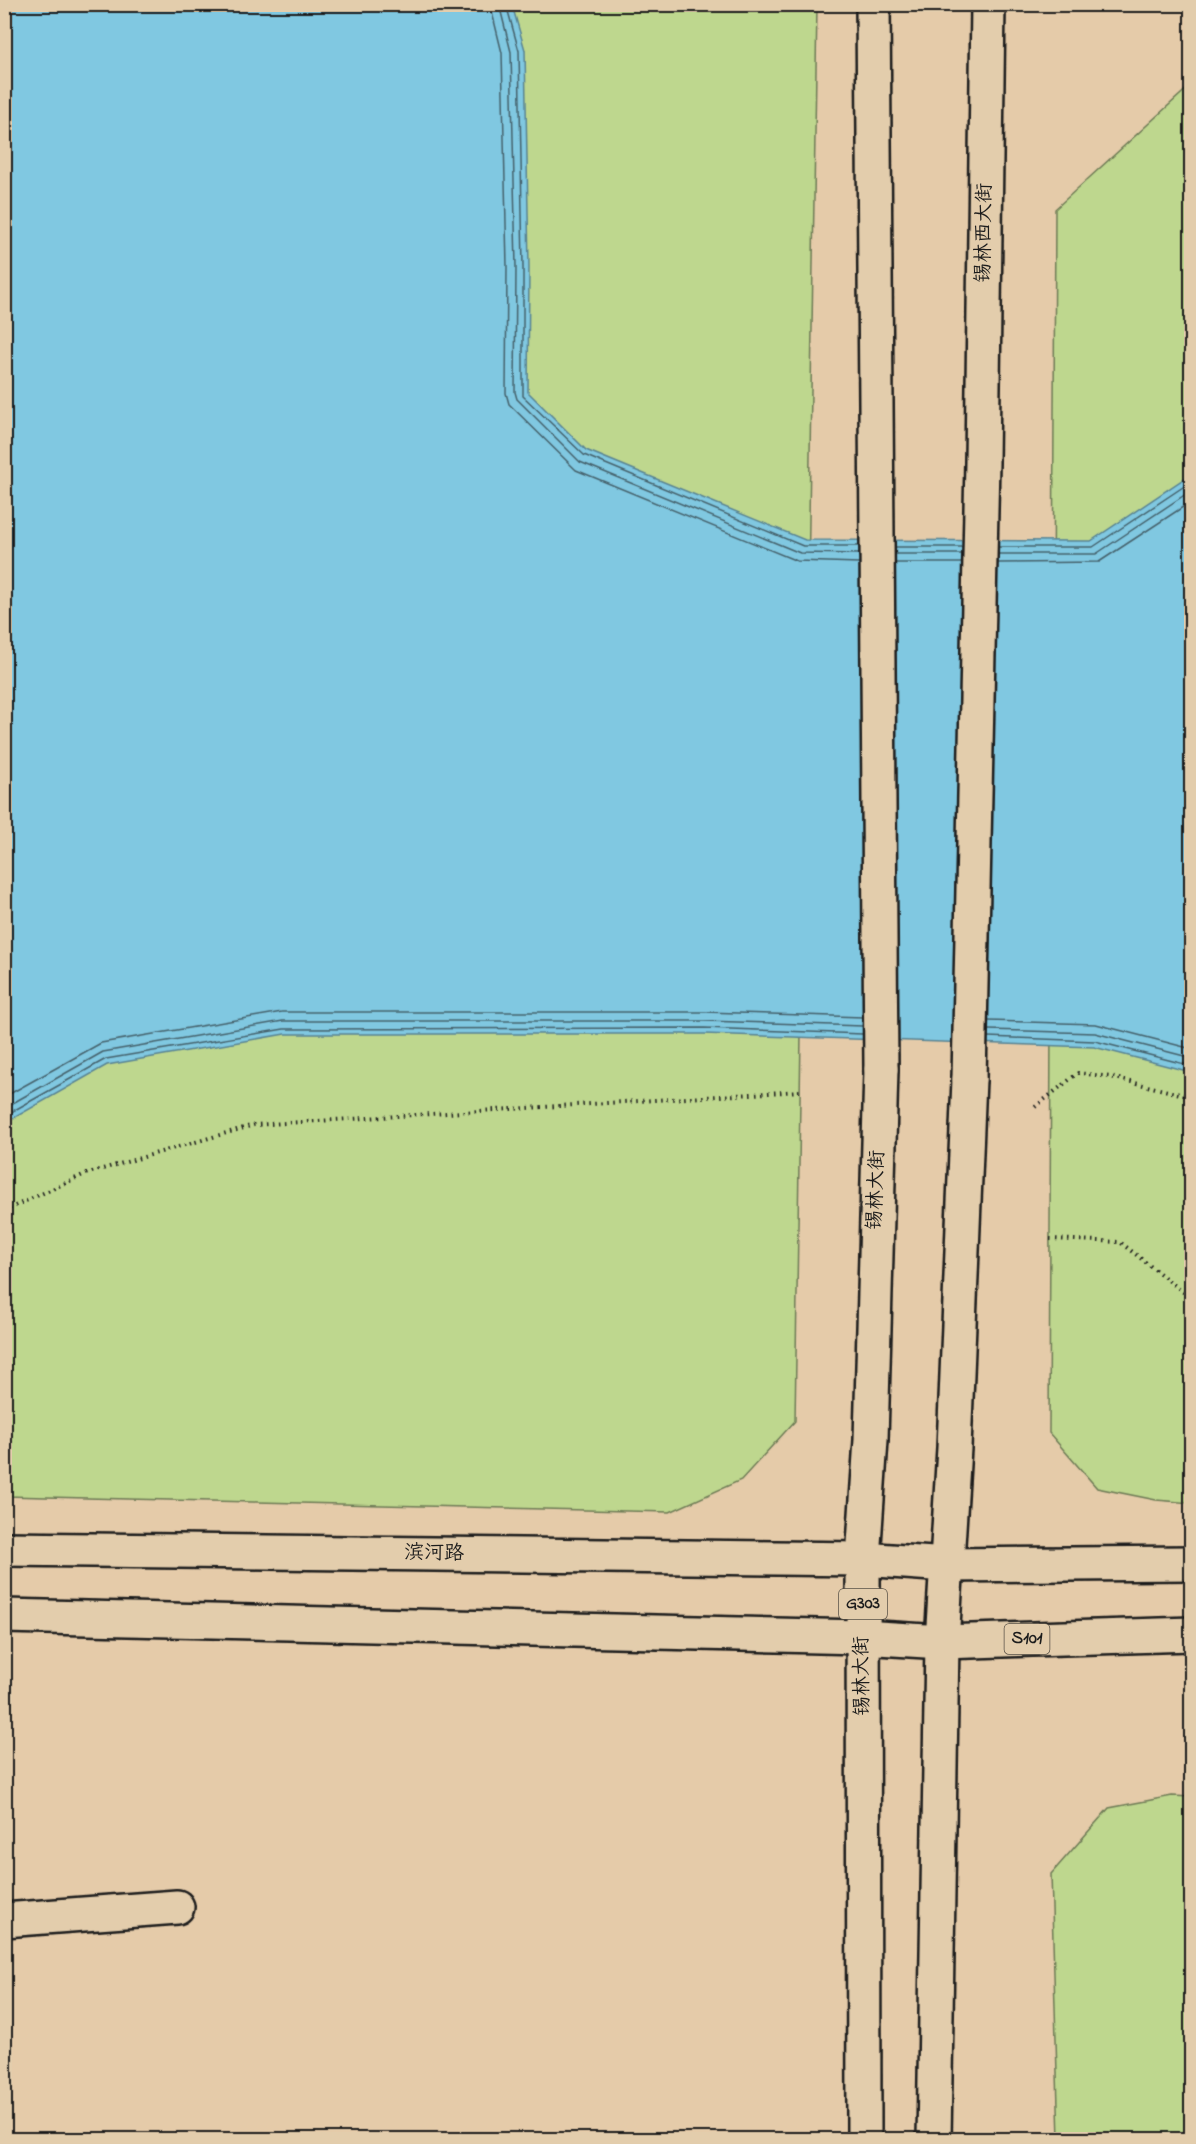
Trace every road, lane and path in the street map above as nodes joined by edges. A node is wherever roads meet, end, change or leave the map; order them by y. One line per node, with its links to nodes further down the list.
1 (873, 4): 10 (main road, 锡林大街 / G303)
2 (988, 4): 12 (main road, 锡林西大街)
3 (800, 1090): 6 (path)
4 (1191, 1097): 5 (path)
5 (1035, 1107)
6 (4, 1211)
7 (1050, 1239): 8 (path)
8 (1191, 1299)
9 (4, 1549): 10 (main road, 滨河路)
10 (863, 1559): 12 (main road, 滨河路); 15 (main road, 锡林大街 / G303)
11 (1191, 1563): 12 (main road, 滨河路)
12 (947, 1565): 16 (main road)
13 (4, 1616): 15 (main road)
14 (1191, 1634): 16 (main road, S101)
15 (862, 1637): 16 (main road, S101); 19 (main road, 锡林大街 / G303)
16 (942, 1642): 20 (main road)
17 (177, 1907): 18 (main road)
18 (4, 1920)
19 (864, 2139)
20 (934, 2139)

